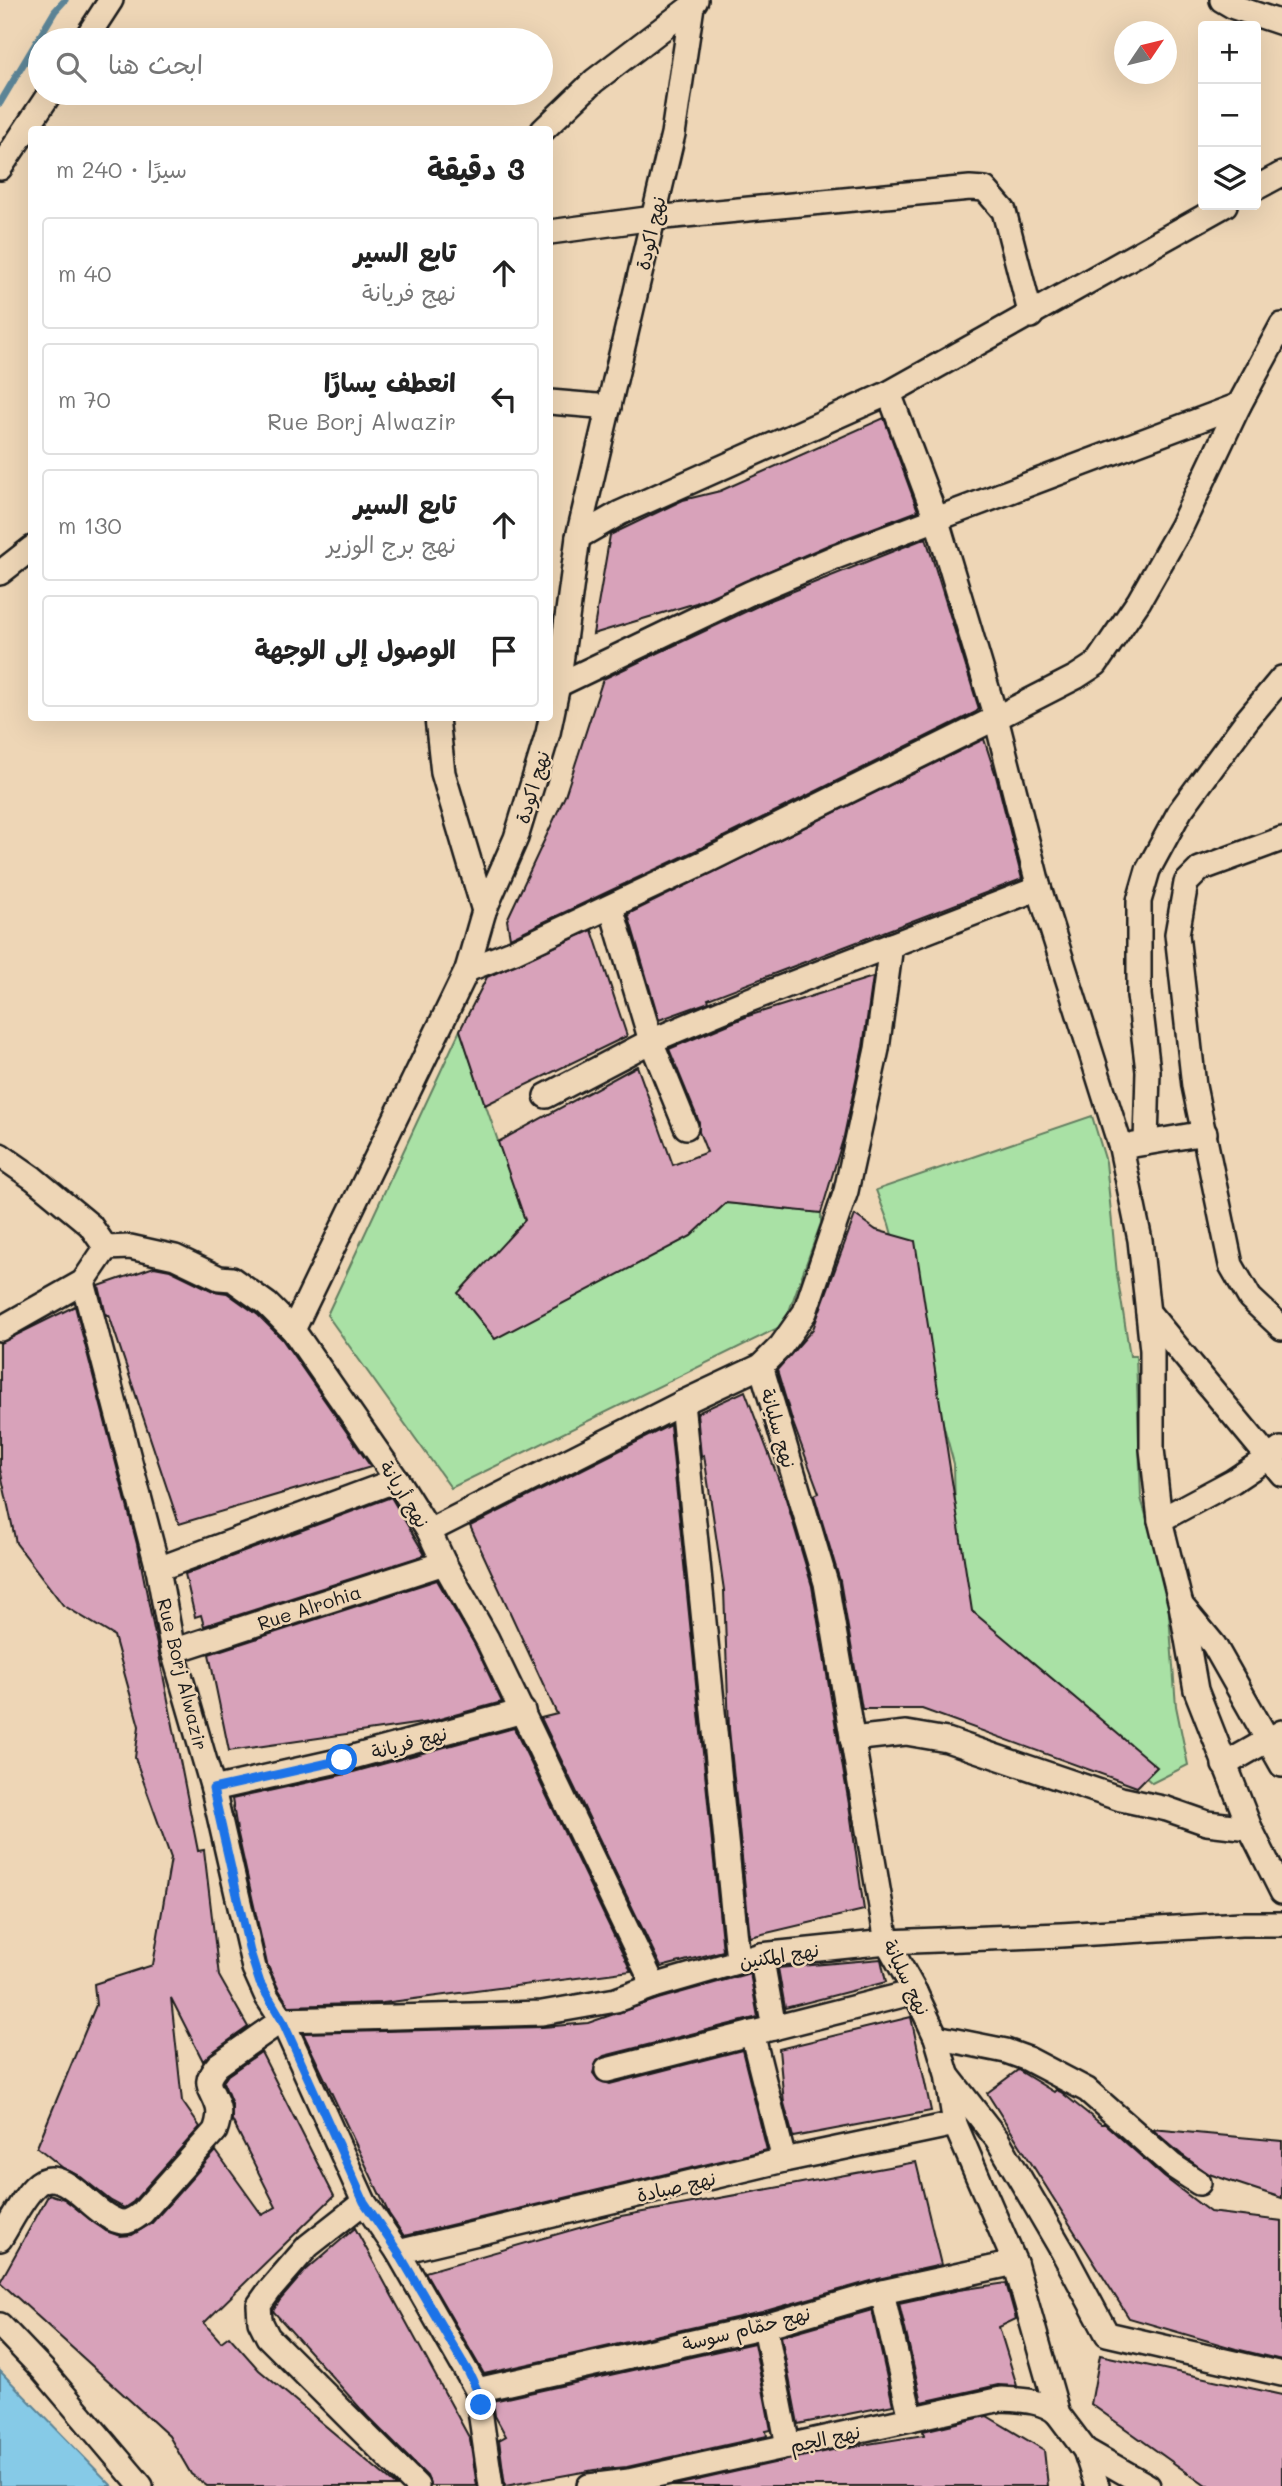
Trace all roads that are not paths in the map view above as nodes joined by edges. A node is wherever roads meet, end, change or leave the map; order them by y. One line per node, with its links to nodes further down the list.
1 (111, 0): 5 (street)
2 (1222, 0): 4 (street)
3 (694, 3): 9 (street); 14 (street, نهج اكودة)
4 (1282, 23)
5 (93, 28)
6 (42, 105): 8 (street)
7 (28, 126): 10 (street)
8 (28, 126)
9 (547, 126)
10 (0, 168)
11 (1282, 174): 12 (street)
12 (1261, 185)
13 (1216, 210): 16 (street)
14 (654, 218): 15 (street); 16 (street); 21 (street, نهج اكودة)
15 (553, 232)
16 (1031, 316): 18 (street)
17 (1282, 325): 20 (street)
18 (889, 393): 22 (street); 23 (street)
19 (553, 402): 21 (street)
20 (1239, 405): 22 (street); 29 (street)
21 (609, 407): 23 (street, نهج اكودة)
22 (937, 521): 27 (street); 29 (street)
23 (578, 537): 27 (street, نهج اكودة)
24 (28, 551): 25 (street)
25 (0, 573)
26 (1282, 678): 42 (street)
27 (558, 685): 28 (street, نهج اكودة)
28 (553, 706)
29 (996, 718): 33 (street); 34 (street)
30 (437, 721): 35 (street)
31 (549, 721): 35 (street, نهج اكودة)
32 (1282, 839): 41 (street)
33 (1039, 888): 36 (street); 43 (street)
34 (611, 907): 37 (street); 38 (street)
35 (484, 911): 37 (street, نهج اكودة)
36 (891, 946): 38 (street); 51 (street)
37 (467, 970): 50 (street, نهج اكودة)
38 (651, 1041): 39 (street); 40 (street)
39 (546, 1096)
40 (686, 1127)
41 (1205, 1133): 42 (street); 48 (street)
42 (1146, 1143): 43 (street)
43 (1121, 1148): 47 (street)
44 (0, 1155): 45 (street)
45 (106, 1248): 46 (street); 50 (street, نهج أريانة)
46 (83, 1282): 49 (street); 58 (street, Rue Borj Alwazir)
47 (1148, 1312): 53 (street); 55 (street)
48 (1282, 1328)
49 (0, 1329)
50 (293, 1330): 54 (street, نهج أريانة)
51 (761, 1366): 52 (street); 63 (street, نهج سليانة)
52 (682, 1404): 56 (street); 72 (street)
53 (1278, 1460): 55 (street)
54 (397, 1480): 56 (street, نهج أريانة); 58 (street)
55 (1160, 1520): 59 (street)
56 (429, 1531): 57 (street, نهج أريانة)
57 (444, 1563): 60 (street, Rue Alrohia); 61 (street, نهج أريانة)
58 (158, 1569): 60 (street, Rue Borj Alwazir)
59 (1181, 1605): 62 (street); 64 (street)
60 (173, 1651): 66 (street, Rue Borj Alwazir)
61 (523, 1711): 66 (street, نهج فريانة); 73 (street, نهج أريانة)
62 (1275, 1735): 64 (street); 65 (street)
63 (852, 1739): 67 (street); 70 (street, نهج سليانة)
64 (1224, 1765): 67 (street)
65 (1282, 1765)
66 (213, 1789): 75 (street, Rue Borj Alwazir)
67 (1250, 1828): 68 (street)
68 (1282, 1892)
69 (1282, 1924): 70 (street, نهج المكنين)
70 (887, 1942): 71 (street, نهج المكنين); 74 (street, نهج سليانة)
71 (761, 1955): 72 (street, نهج المكنين); 76 (street)
72 (738, 1960): 73 (street, نهج المكنين)
73 (654, 1986): 75 (street, نهج المكنين)
74 (915, 1992): 76 (street); 77 (street, نهج سليانة)
75 (282, 2020): 83 (street, Rue Borj Alwazir); 84 (street)
76 (763, 2031): 78 (street); 81 (street)
77 (936, 2037): 79 (street, نهج سليانة); 82 (street)
78 (607, 2070)
79 (947, 2074): 80 (street, نهج سليانة); 90 (street)
80 (955, 2124): 81 (street, نهج صيادة); 86 (street, نهج سليانة)
81 (784, 2160): 85 (street, نهج صيادة)
82 (1199, 2183)
83 (364, 2202): 85 (street, Rue Borj Alwazir); 98 (street)
84 (0, 2239)
85 (398, 2252): 91 (street, Rue Borj Alwazir)
86 (1015, 2263): 87 (street, نهج حمّام سوسة); 92 (street, نهج سليانة)
87 (882, 2292): 89 (street, نهج حمّام سوسة); 93 (street)
88 (0, 2325): 97 (street)
89 (765, 2326): 91 (street, نهج حمّام سوسة); 94 (street)
90 (1282, 2374)
91 (477, 2390): 99 (street)
92 (1058, 2413): 93 (street, نهج الجم); 95 (street, نهج سليانة)
93 (911, 2419): 94 (street, نهج الجم)
94 (788, 2446): 96 (street, نهج الجم)
95 (1085, 2450): 101 (street, نهج سليانة); 102 (street)
96 (629, 2484): 100 (street, نهج الجم)
97 (141, 2486)
98 (417, 2486)
99 (491, 2486)
100 (589, 2486)
101 (1097, 2486)
102 (1148, 2486)

